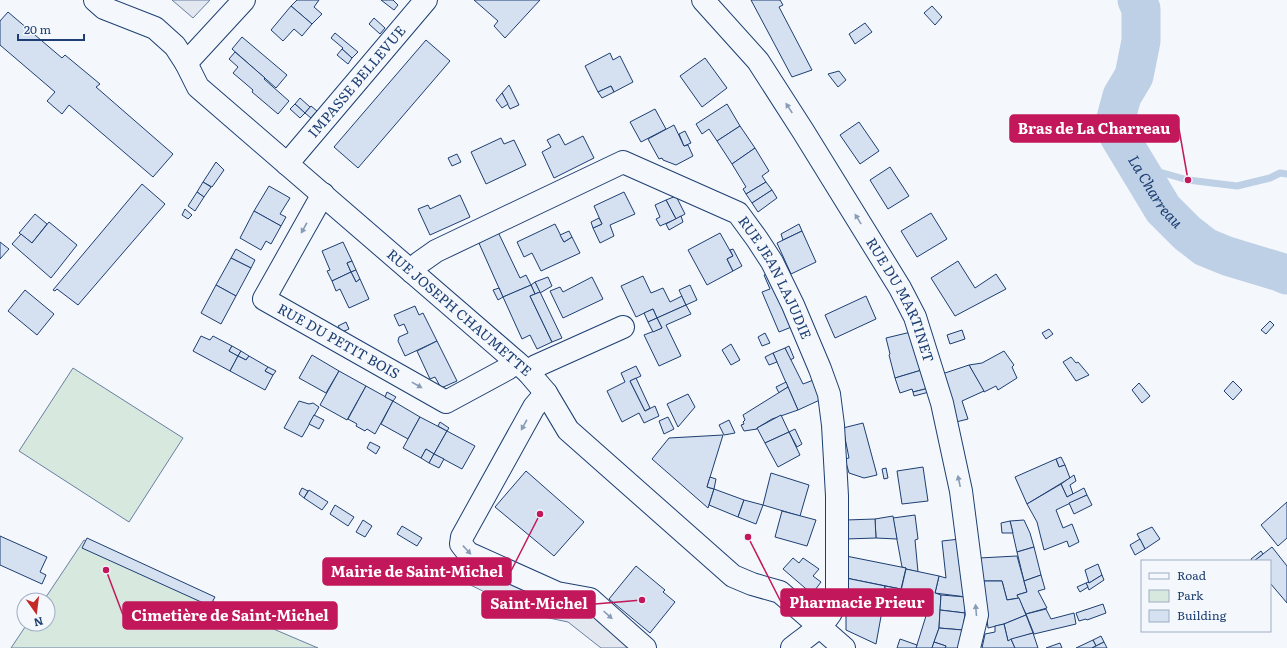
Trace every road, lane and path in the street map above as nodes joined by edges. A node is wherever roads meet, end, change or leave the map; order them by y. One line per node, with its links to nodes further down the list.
1 (95, 0): 5 (street, RUE JOSEPH CHAUMETTE)
2 (244, 0): 5 (street)
3 (426, 0): 6 (street, IMPASSE BELLEVUE)
4 (703, 0): 16 (street, RUE DU MARTINET, one-way to 4)
5 (186, 64): 6 (street, RUE JOSEPH CHAUMETTE)
6 (287, 164): 7 (street, RUE JOSEPH CHAUMETTE)
7 (323, 194): 8 (street, RUE JOSEPH CHAUMETTE); 10 (street, RUE DU PETIT BOIS, one-way to 10)
8 (412, 272): 10 (street, RUE JOSEPH CHAUMETTE); 12 (street, RUE JEAN LAJUDIE)
9 (623, 327): 10 (street)
10 (522, 367): 11 (street, RUE JOSEPH CHAUMETTE)
11 (546, 393): 12 (street, RUE JOSEPH CHAUMETTE); 13 (street, one-way to 13)
12 (820, 627): 14 (street, RUE JEAN LAJUDIE); 15 (street, RUE JOSEPH CHAUMETTE)
13 (645, 648)
14 (792, 648)
15 (844, 648)
16 (969, 648)

